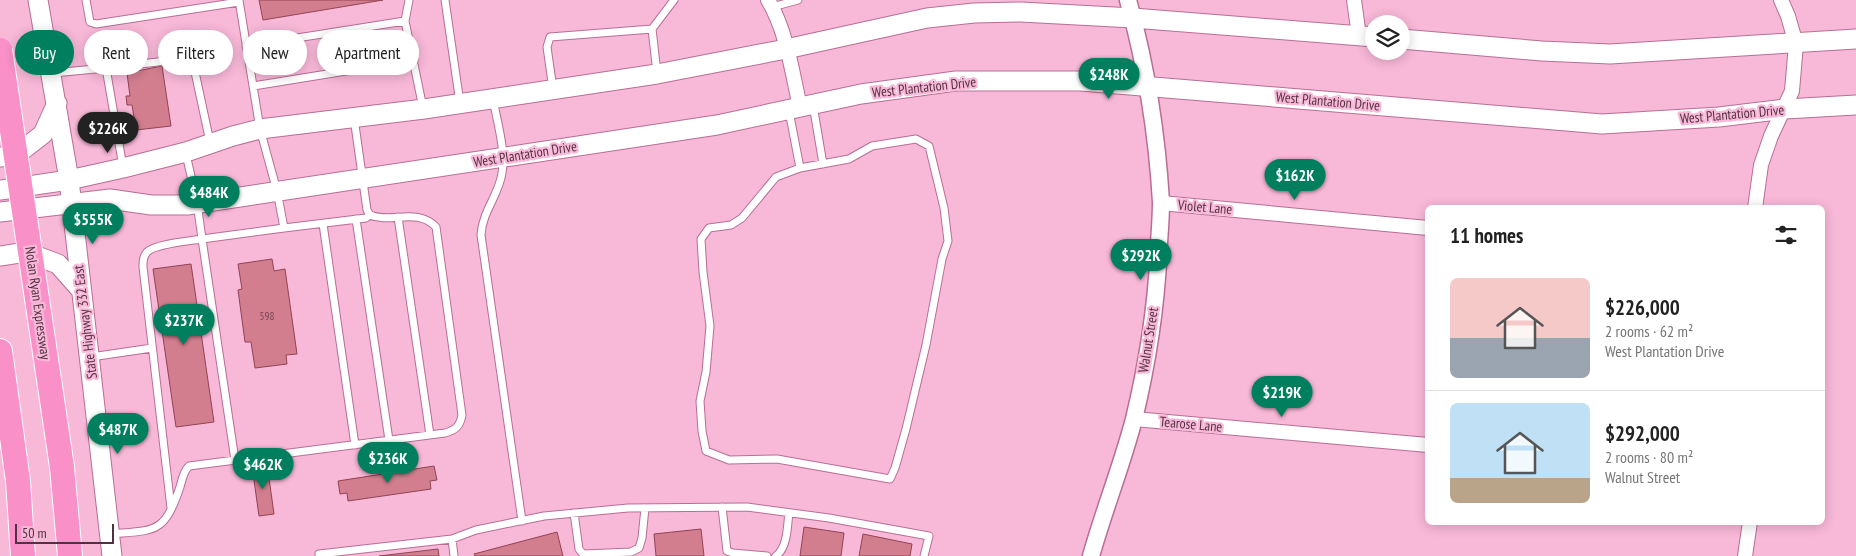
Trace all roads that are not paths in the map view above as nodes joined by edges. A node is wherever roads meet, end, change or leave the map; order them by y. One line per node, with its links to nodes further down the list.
1 (38, 0): 14 (main road, State Highway 332 East)
2 (86, 0): 9 (lane)
3 (409, 0): 12 (lane)
4 (445, 0): 37 (lane)
5 (674, 0): 13 (lane)
6 (798, 0): 10 (lane)
7 (1354, 0): 17 (street)
8 (1781, 0): 22 (street)
9 (239, 1): 15 (lane)
10 (770, 4): 23 (street)
11 (1131, 9): 19 (main road); 23 (main road); 33 (street, Walnut Street)
12 (405, 21): 16 (lane); 18 (lane)
13 (652, 29): 26 (lane); 34 (lane)
14 (44, 30)
15 (244, 30)
16 (407, 30)
17 (1365, 33)
18 (307, 36)
19 (1365, 36)
20 (1856, 39): 22 (main road)
21 (1410, 40): 22 (main road)
22 (1796, 44): 41 (street)
23 (786, 49): 26 (main road); 39 (street)
24 (0, 50): 88 (highway, Nolan Ryan Expressway, bridge)
25 (148, 63): 44 (lane)
26 (657, 74): 34 (main road)
27 (52, 75): 36 (main road, State Highway 332 East)
28 (107, 75): 49 (lane)
29 (251, 75): 32 (lane)
30 (321, 75): 32 (lane)
31 (417, 75): 40 (lane)
32 (253, 86): 43 (lane)
33 (1147, 86): 39 (main road, West Plantation Drive); 41 (main road, West Plantation Drive); 57 (street, Walnut Street)
34 (553, 90): 35 (main road)
35 (493, 99): 37 (main road); 47 (lane)
36 (57, 103): 46 (main road); 52 (main road, State Highway 332 East)
37 (460, 104): 40 (main road)
38 (1856, 105): 41 (main road, West Plantation Drive)
39 (801, 108): 47 (main road, West Plantation Drive); 48 (lane); 50 (lane)
40 (424, 109): 42 (main road)
41 (1785, 109): 58 (street)
42 (354, 118): 43 (main road); 51 (lane)
43 (260, 129): 44 (main road); 54 (lane)
44 (211, 144): 45 (main road)
45 (186, 152): 49 (main road); 56 (lane)
46 (0, 157)
47 (503, 157): 51 (main road, West Plantation Drive); 83 (lane)
48 (823, 164): 50 (lane); 50 (lane)
49 (123, 168): 52 (main road)
50 (800, 168)
51 (363, 178): 54 (main road, West Plantation Drive); 60 (lane)
52 (69, 180): 53 (main road); 55 (main road, State Highway 332 East)
53 (0, 190)
54 (277, 191): 56 (main road, West Plantation Drive); 64 (lane)
55 (72, 203): 56 (main road, West Plantation Drive); 59 (main road, West Plantation Drive); 68 (main road, State Highway 332 East)
56 (197, 203): 66 (lane)
57 (1161, 203): 65 (street, Violet Lane); 72 (street, Walnut Street)
58 (1755, 205)
59 (0, 212)
60 (370, 215): 61 (lane); 62 (lane)
61 (398, 217): 73 (lane); 73 (lane)
62 (356, 219): 63 (lane); 74 (lane)
63 (323, 224): 64 (lane); 75 (lane)
64 (284, 228): 66 (lane)
65 (1425, 228)
66 (202, 239): 69 (lane); 77 (lane)
67 (0, 256): 68 (main road)
68 (81, 290): 71 (main road, State Highway 332 East)
69 (152, 348): 71 (lane); 80 (lane)
70 (0, 351): 87 (highway)
71 (89, 357): 85 (main road, State Highway 332 East)
72 (1134, 419): 76 (street, Tearose Lane); 95 (street, Walnut Street)
73 (430, 435): 74 (lane)
74 (389, 440): 75 (lane)
75 (354, 445): 77 (lane)
76 (1425, 445)
77 (236, 460): 80 (lane)
78 (722, 507): 79 (lane); 82 (lane); 92 (lane)
79 (645, 508): 81 (lane); 81 (lane)
80 (171, 511): 85 (lane)
81 (574, 513): 83 (lane)
82 (789, 513): 93 (lane); 94 (lane)
83 (522, 521): 86 (lane)
84 (1750, 525): 96 (street)
85 (110, 534): 89 (main road, State Highway 332 East)
86 (452, 539): 90 (lane); 91 (lane)
87 (23, 556)
88 (70, 556)
89 (112, 556)
90 (319, 556)
91 (454, 556)
92 (767, 556)
93 (776, 556)
94 (924, 556)
95 (1091, 556)
96 (1745, 556)

